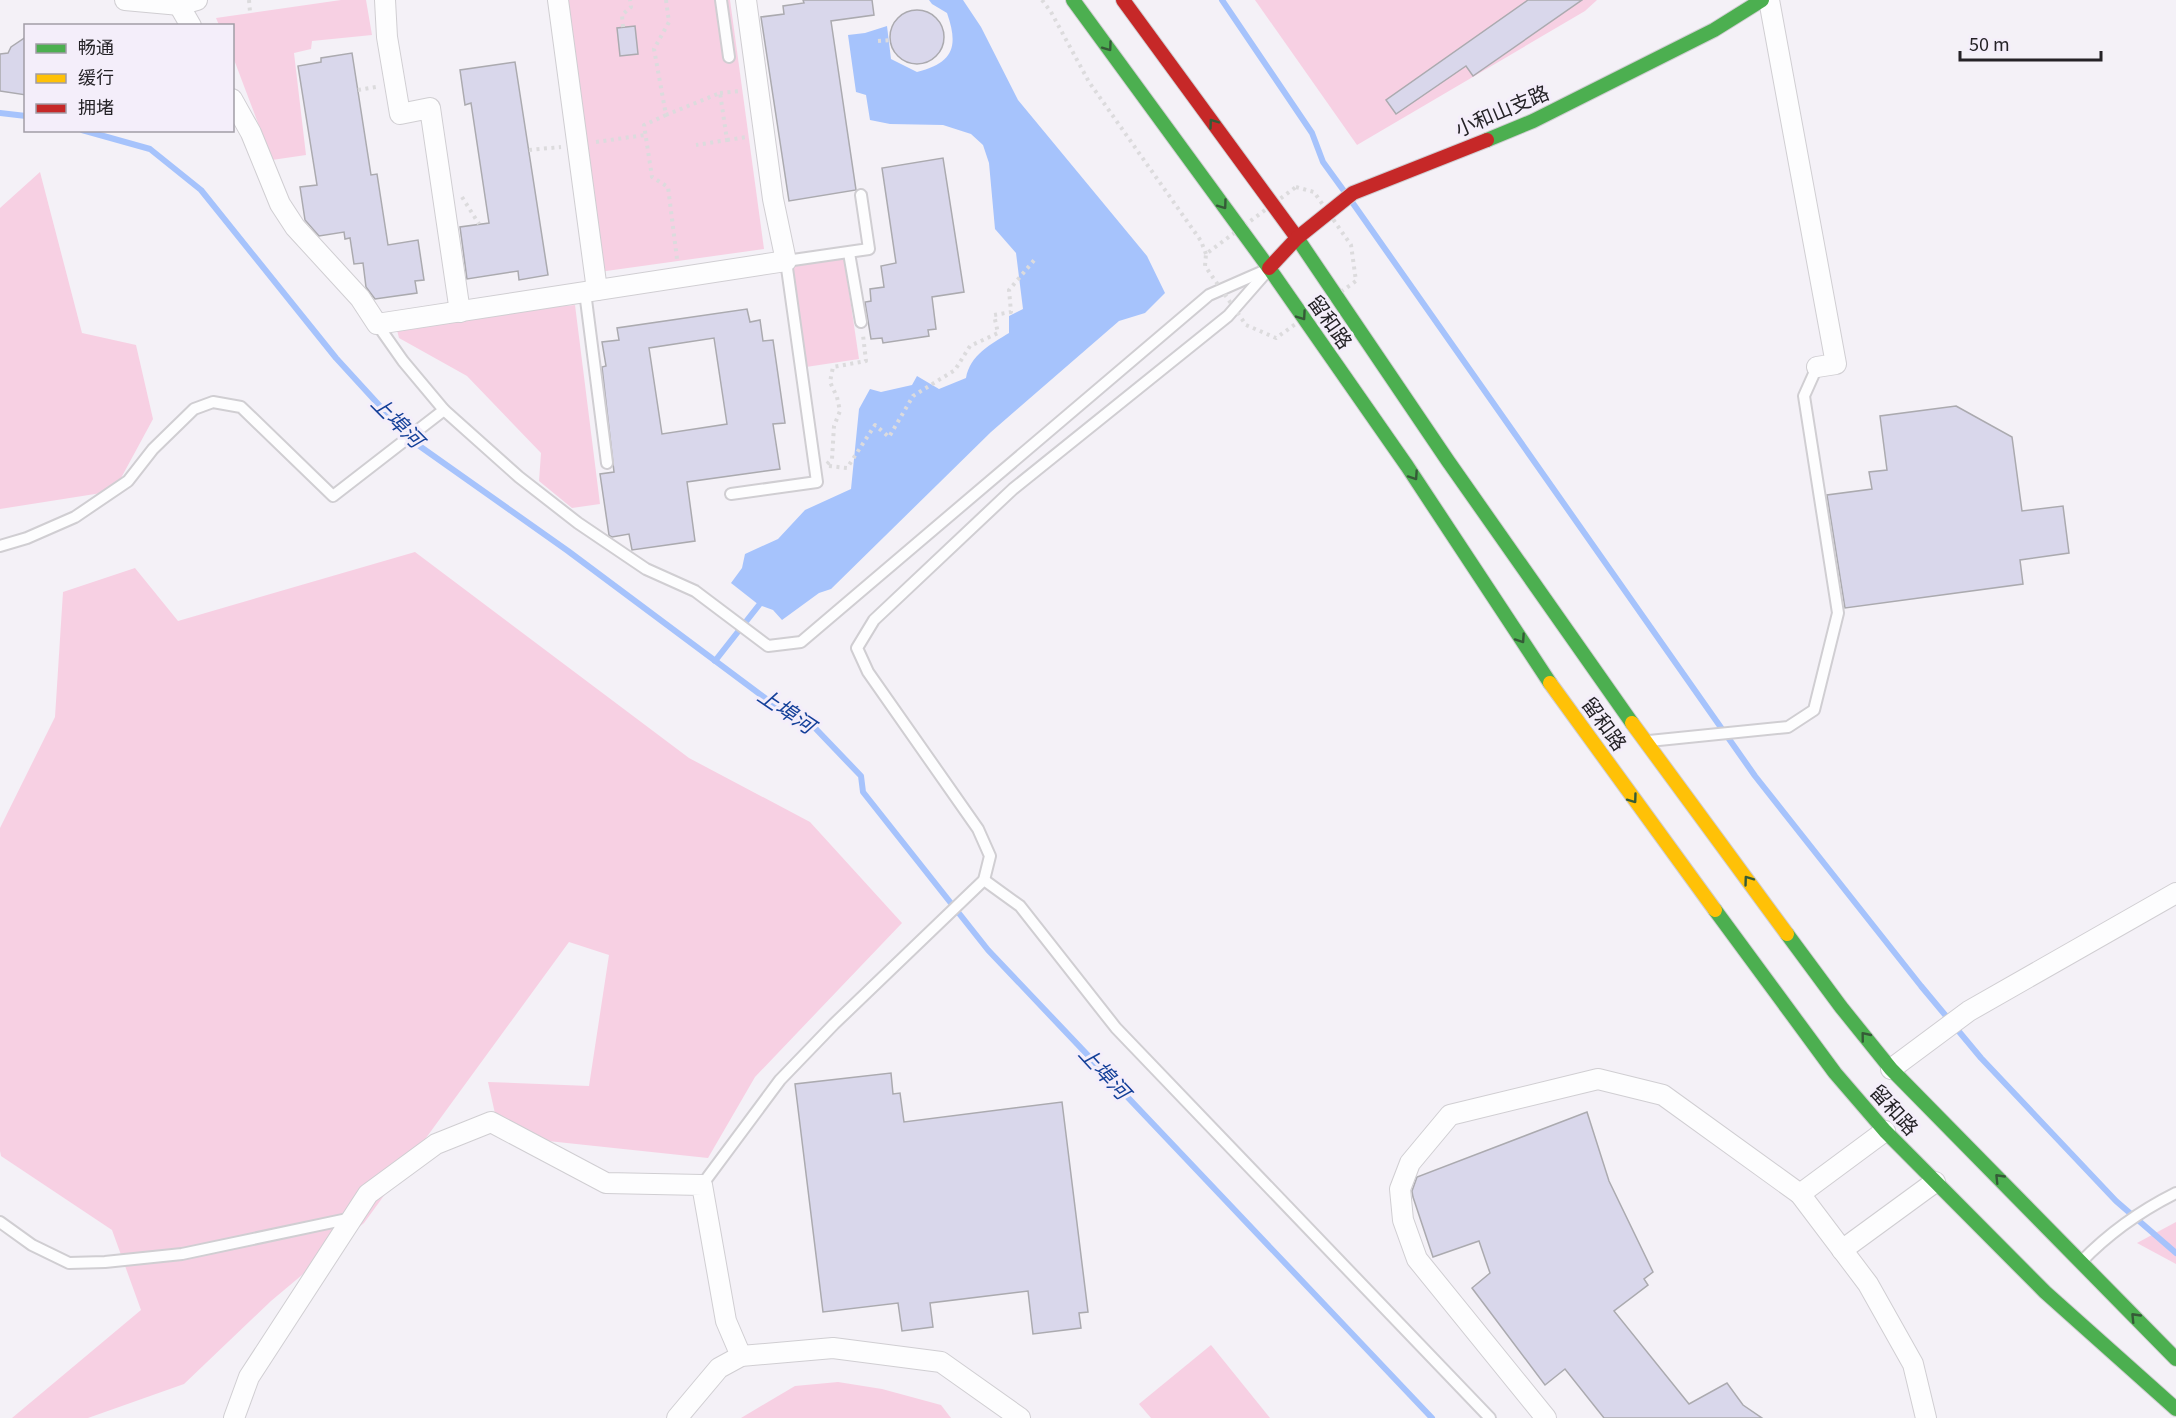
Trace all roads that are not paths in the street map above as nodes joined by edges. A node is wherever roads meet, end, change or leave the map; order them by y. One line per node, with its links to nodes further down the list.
1 (125, 0): 10 (street)
2 (387, 0): 20 (street)
3 (558, 0): 19 (street)
4 (721, 0): 12 (lane)
5 (746, 0): 17 (street)
6 (1073, 0): 18 (main road, 留和路, one-way to 18)
7 (1123, 0): 15 (main road, 留和路, one-way to 7)
8 (1762, 0): 15 (main road, 小和山支路)
9 (1769, 0): 23 (street)
10 (184, 2): 11 (street)
11 (190, 24)
12 (729, 57)
13 (234, 103): 22 (street)
14 (861, 195): 16 (lane)
15 (1297, 238): 18 (main road, 小和山支路); 28 (main road, 留和路)
16 (849, 253): 17 (lane); 21 (lane)
17 (786, 261): 19 (street); 26 (lane)
18 (1269, 268): 24 (lane); 29 (lane); 32 (main road, 留和路, one-way to 32)
19 (591, 291): 20 (street); 25 (lane)
20 (460, 312): 22 (street)
21 (861, 322)
22 (377, 324): 24 (lane)
23 (1817, 367): 28 (lane)
24 (444, 410): 27 (lane)
25 (607, 463)
26 (731, 494)
27 (0, 546)
28 (1646, 742): 31 (main road, 留和路, one-way to 28)
29 (984, 880): 34 (lane); 48 (lane)
30 (2176, 893): 31 (street)
31 (1891, 1069): 40 (main road, 留和路, one-way to 31)
32 (1885, 1131): 33 (main road, 留和路); 36 (street)
33 (1935, 1182): 39 (street); 43 (main road, 留和路)
34 (702, 1185): 37 (street); 41 (street)
35 (2176, 1193): 40 (lane)
36 (1800, 1194): 39 (street); 44 (street)
37 (352, 1218): 38 (lane); 45 (street)
38 (0, 1222)
39 (1842, 1250): 49 (street)
40 (2081, 1262): 42 (main road, 留和路, one-way to 40)
41 (741, 1356): 46 (street); 47 (street)
42 (2176, 1359)
43 (2176, 1409)
44 (1538, 1415)
45 (234, 1418)
46 (677, 1418)
47 (1020, 1418)
48 (1490, 1418)
49 (1926, 1418)

